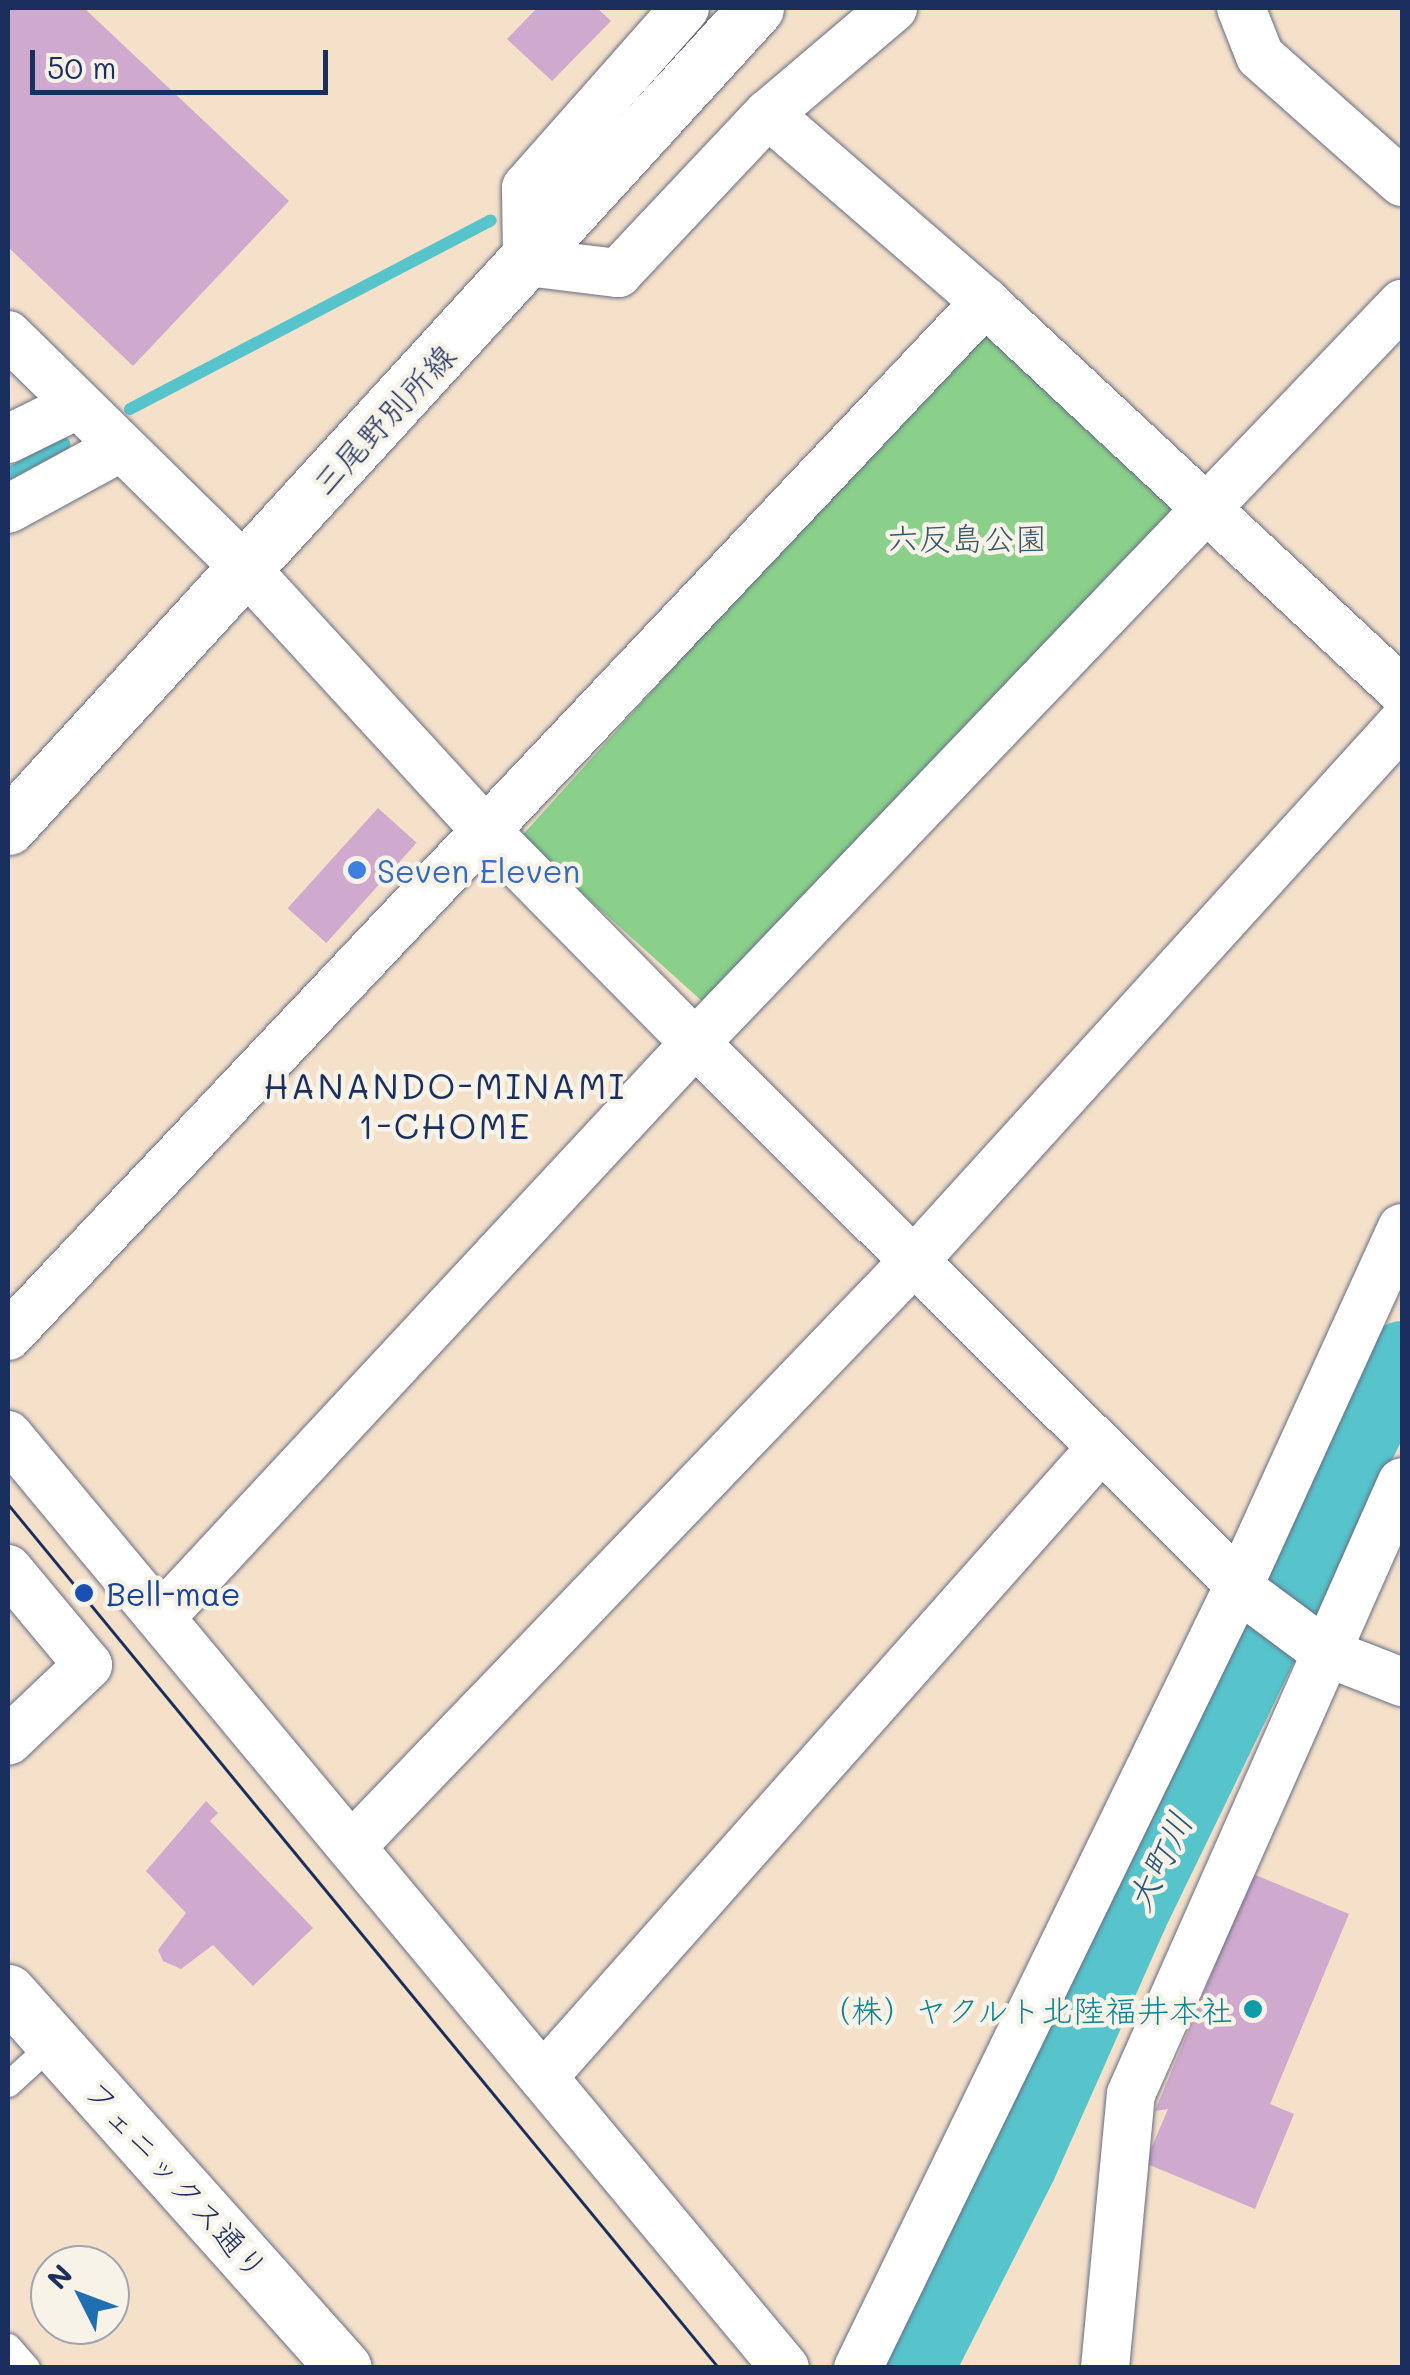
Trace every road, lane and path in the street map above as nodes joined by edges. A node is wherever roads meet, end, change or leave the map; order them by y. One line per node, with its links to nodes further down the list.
1 (686, 8): 7 (street)
2 (756, 8): 7 (main road, 三尾野別所線)
3 (893, 8): 5 (street)
4 (1242, 8): 6 (street)
5 (768, 114): 7 (street); 8 (street)
6 (1402, 182)
7 (528, 262): 16 (main road, 三尾野別所線)
8 (985, 302): 15 (street); 20 (street)
9 (1402, 304): 15 (street)
10 (8, 335): 11 (street)
11 (75, 406): 12 (street); 13 (street)
12 (8, 439)
13 (120, 448): 14 (street); 16 (street)
14 (8, 509)
15 (1210, 512): 17 (street); 21 (street)
16 (246, 569): 19 (main road, 三尾野別所線); 20 (street)
17 (1402, 691)
18 (1402, 723): 23 (street)
19 (8, 828)
20 (487, 832): 21 (street); 24 (street)
21 (695, 1043): 23 (street); 30 (street)
22 (1402, 1228): 29 (street)
23 (913, 1262): 26 (street); 34 (street)
24 (8, 1336)
25 (8, 1434): 30 (street)
26 (1102, 1447): 29 (street); 37 (street)
27 (1402, 1482): 31 (street)
28 (8, 1569): 33 (street)
29 (1247, 1592): 31 (street); 43 (street)
30 (161, 1617): 34 (street)
31 (1316, 1646): 32 (street); 44 (street)
32 (1402, 1682)
33 (8, 1742)
34 (351, 1847): 37 (street)
35 (8, 1992): 36 (main road, フェニックス通り)
36 (55, 2040): 38 (lane); 41 (main road, フェニックス通り)
37 (543, 2077): 42 (street)
38 (8, 2084)
39 (8, 2346): 40 (lane)
40 (27, 2368)
41 (344, 2368)
42 (784, 2368)
43 (858, 2368)
44 (1106, 2368)

